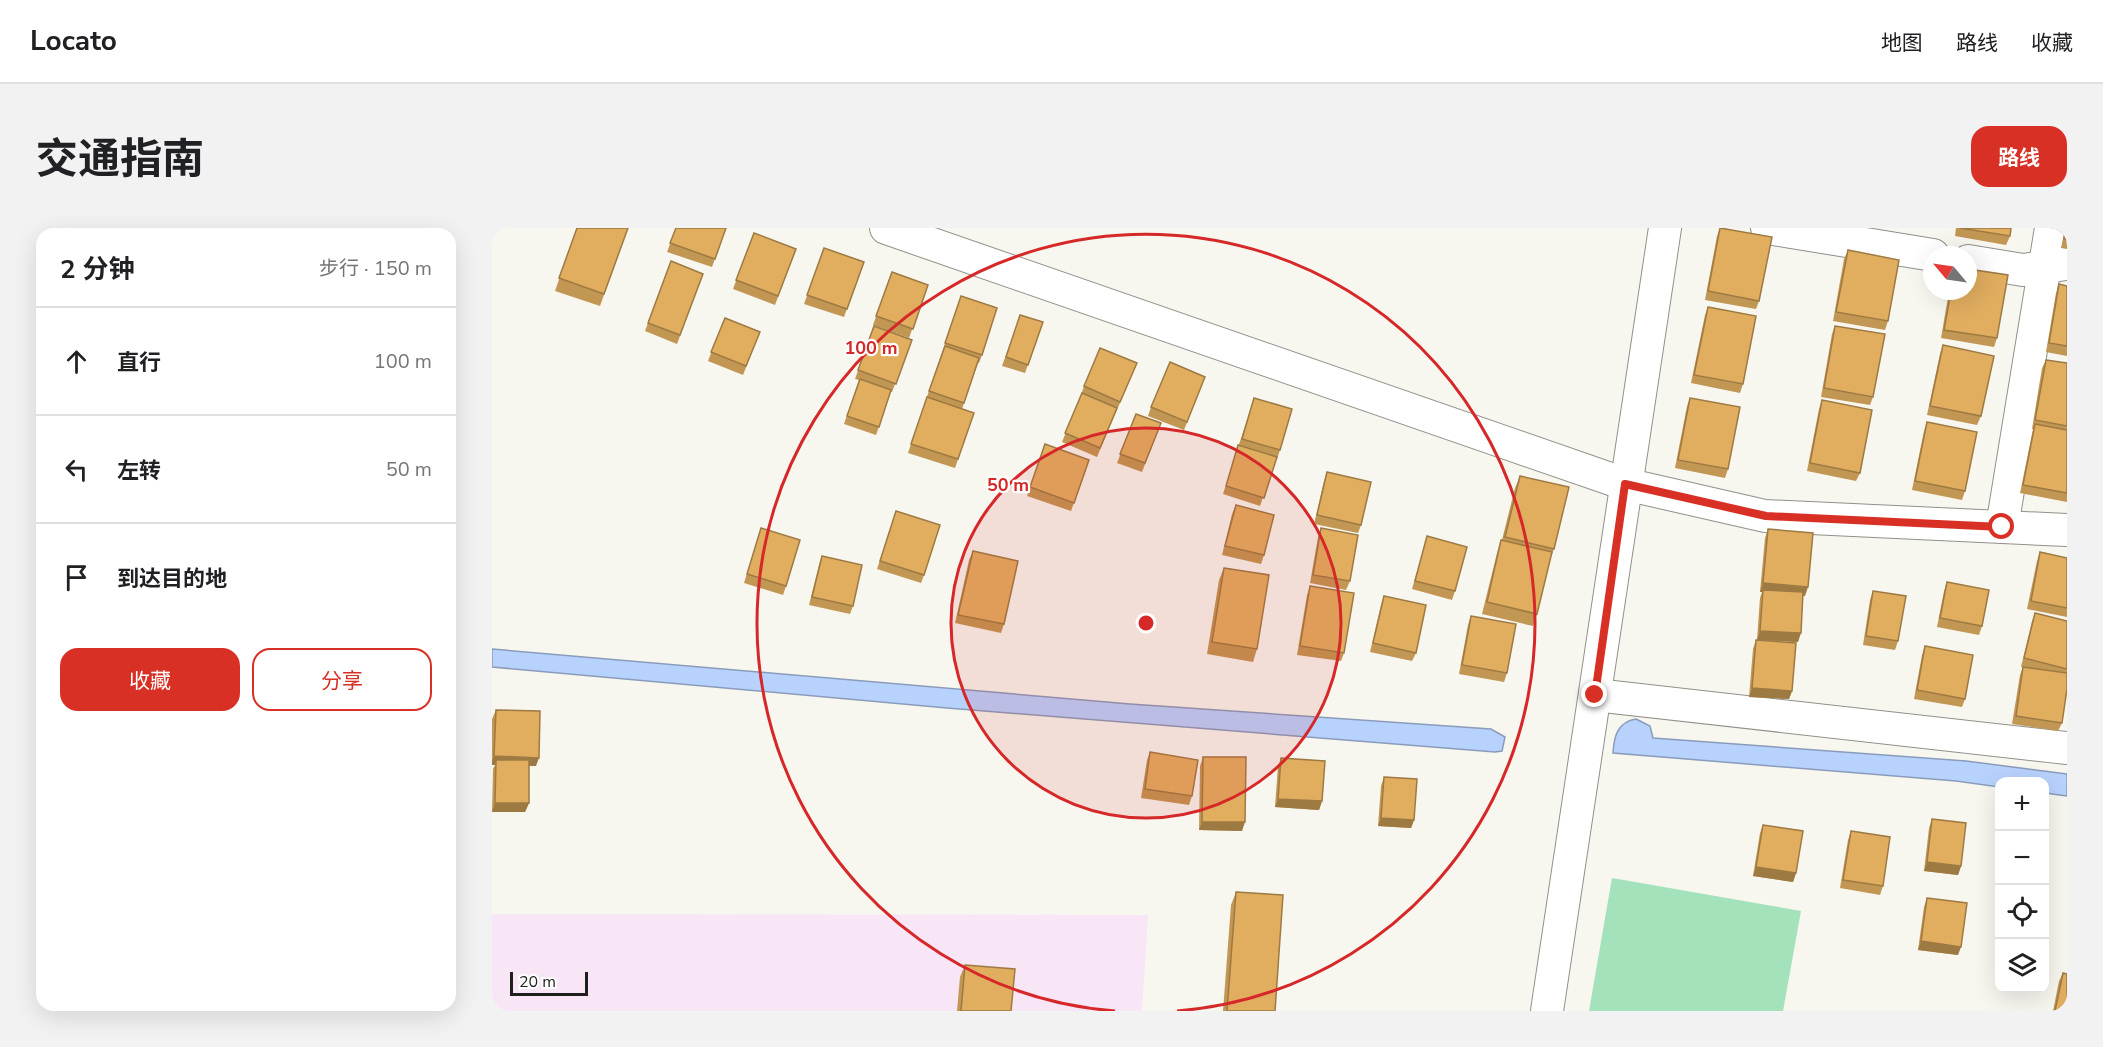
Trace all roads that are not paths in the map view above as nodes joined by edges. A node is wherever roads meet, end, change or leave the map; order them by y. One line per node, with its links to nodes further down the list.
1 (886, 228): 8 (street)
2 (1665, 228): 8 (street)
3 (1767, 228): 5 (street)
4 (2051, 228): 7 (street)
5 (1923, 253)
6 (1977, 262): 7 (street)
7 (2056, 266): 9 (street)
8 (1625, 484): 9 (street); 11 (street)
9 (2002, 527): 10 (street)
10 (2067, 530)
11 (1595, 695): 12 (street); 13 (street)
12 (2067, 748)
13 (1547, 1011)

